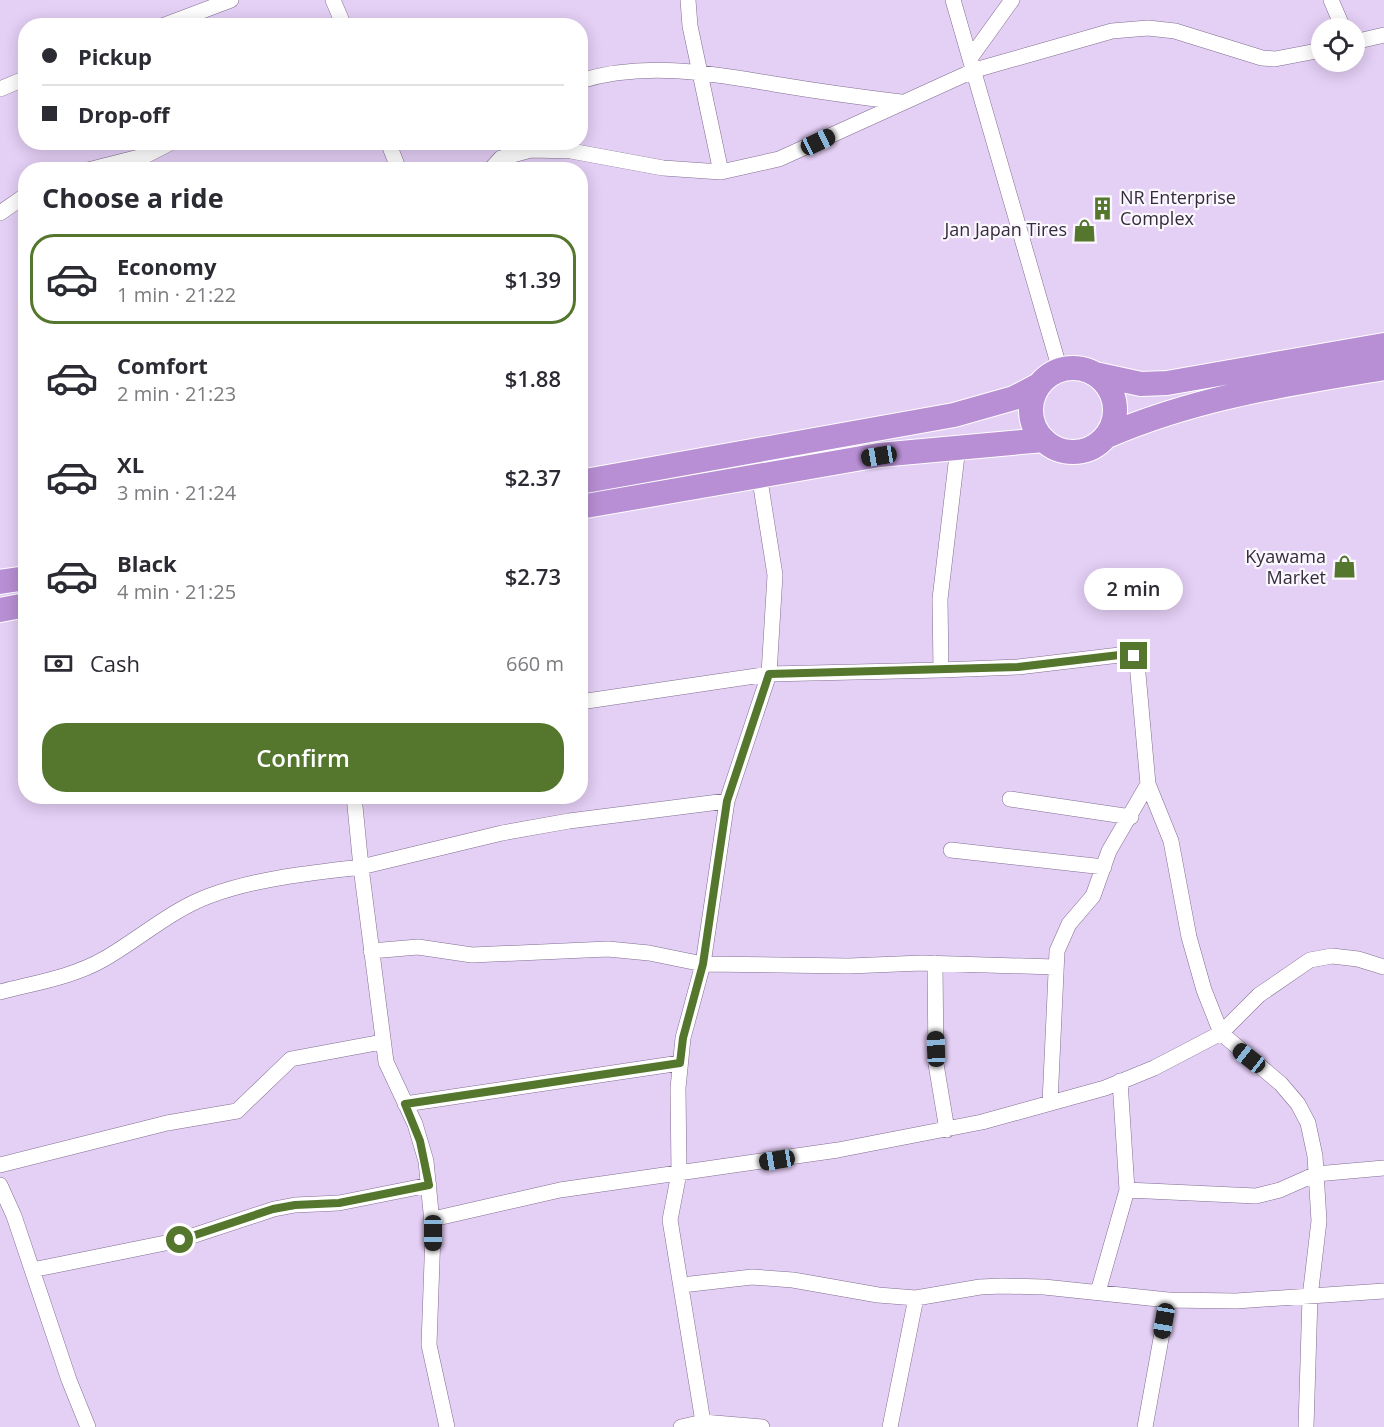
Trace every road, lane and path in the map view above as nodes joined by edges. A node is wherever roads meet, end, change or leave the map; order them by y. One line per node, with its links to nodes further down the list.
1 (231, 0): 7 (street)
2 (333, 0): 8 (street)
3 (687, 0): 14 (street)
4 (953, 0): 13 (street)
5 (1012, 0): 13 (street)
6 (1331, 0): 9 (street)
7 (183, 18)
8 (341, 18)
9 (1339, 18)
10 (1384, 35): 11 (street)
11 (1365, 39)
12 (1311, 52): 13 (street)
13 (973, 64): 18 (street); 29 (street)
14 (699, 71): 15 (street); 18 (street); 24 (street)
15 (588, 79)
16 (18, 81): 17 (street)
17 (0, 89)
18 (901, 102): 24 (street)
19 (157, 150): 22 (street)
20 (550, 150): 24 (street)
21 (550, 150): 23 (street)
22 (119, 162)
23 (497, 162)
24 (720, 172)
25 (18, 201): 26 (street)
26 (0, 213)
27 (1384, 345): 30 (highway)
28 (1384, 369): 32 (highway)
29 (1060, 370): 30 (highway); 31 (highway)
30 (1095, 375): 32 (highway)
31 (1039, 385): 33 (highway); 36 (highway)
32 (1107, 436): 33 (highway)
33 (1044, 440): 34 (highway)
34 (958, 447): 35 (highway); 42 (street)
35 (759, 474): 37 (highway); 43 (street)
36 (588, 481)
37 (588, 506)
38 (18, 579): 39 (highway)
39 (0, 582)
40 (18, 607): 41 (highway)
41 (0, 610)
42 (941, 670): 43 (street); 45 (street)
43 (769, 674): 44 (street); 47 (street)
44 (588, 701)
45 (1148, 784): 49 (street); 59 (street)
46 (1010, 799): 49 (street)
47 (727, 801): 51 (street); 55 (street)
48 (355, 804): 51 (street)
49 (1131, 817): 52 (street)
50 (951, 850): 52 (street)
51 (361, 867): 53 (street); 58 (street)
52 (1104, 867): 56 (street)
53 (371, 951): 55 (street); 60 (street)
54 (935, 963): 55 (street); 56 (street); 65 (street)
55 (703, 964): 61 (street)
56 (1055, 967): 63 (street)
57 (1384, 967): 59 (street)
58 (0, 992)
59 (1221, 1033): 62 (street); 69 (street)
60 (382, 1042): 64 (street); 66 (street)
61 (680, 1063): 64 (street); 68 (street)
62 (1120, 1081): 63 (street); 72 (street)
63 (1050, 1103): 65 (street)
64 (405, 1104): 71 (street)
65 (947, 1130): 68 (street)
66 (0, 1165)
67 (1384, 1168): 69 (street)
68 (679, 1173): 73 (street); 75 (street)
69 (1316, 1174): 72 (street); 78 (street)
70 (0, 1185): 74 (street)
71 (429, 1185): 73 (street); 74 (street)
72 (1127, 1190): 77 (street)
73 (432, 1219): 83 (street)
74 (32, 1269): 82 (street)
75 (682, 1285): 79 (street); 81 (street)
76 (1384, 1291): 78 (street)
77 (1098, 1292): 79 (street); 80 (street)
78 (1310, 1297): 80 (street); 88 (street)
79 (916, 1298): 86 (street)
80 (1168, 1300): 87 (street)
81 (704, 1422): 84 (street); 85 (street)
82 (88, 1427)
83 (447, 1427)
84 (681, 1427)
85 (762, 1427)
86 (890, 1427)
87 (1145, 1427)
88 (1306, 1427)

